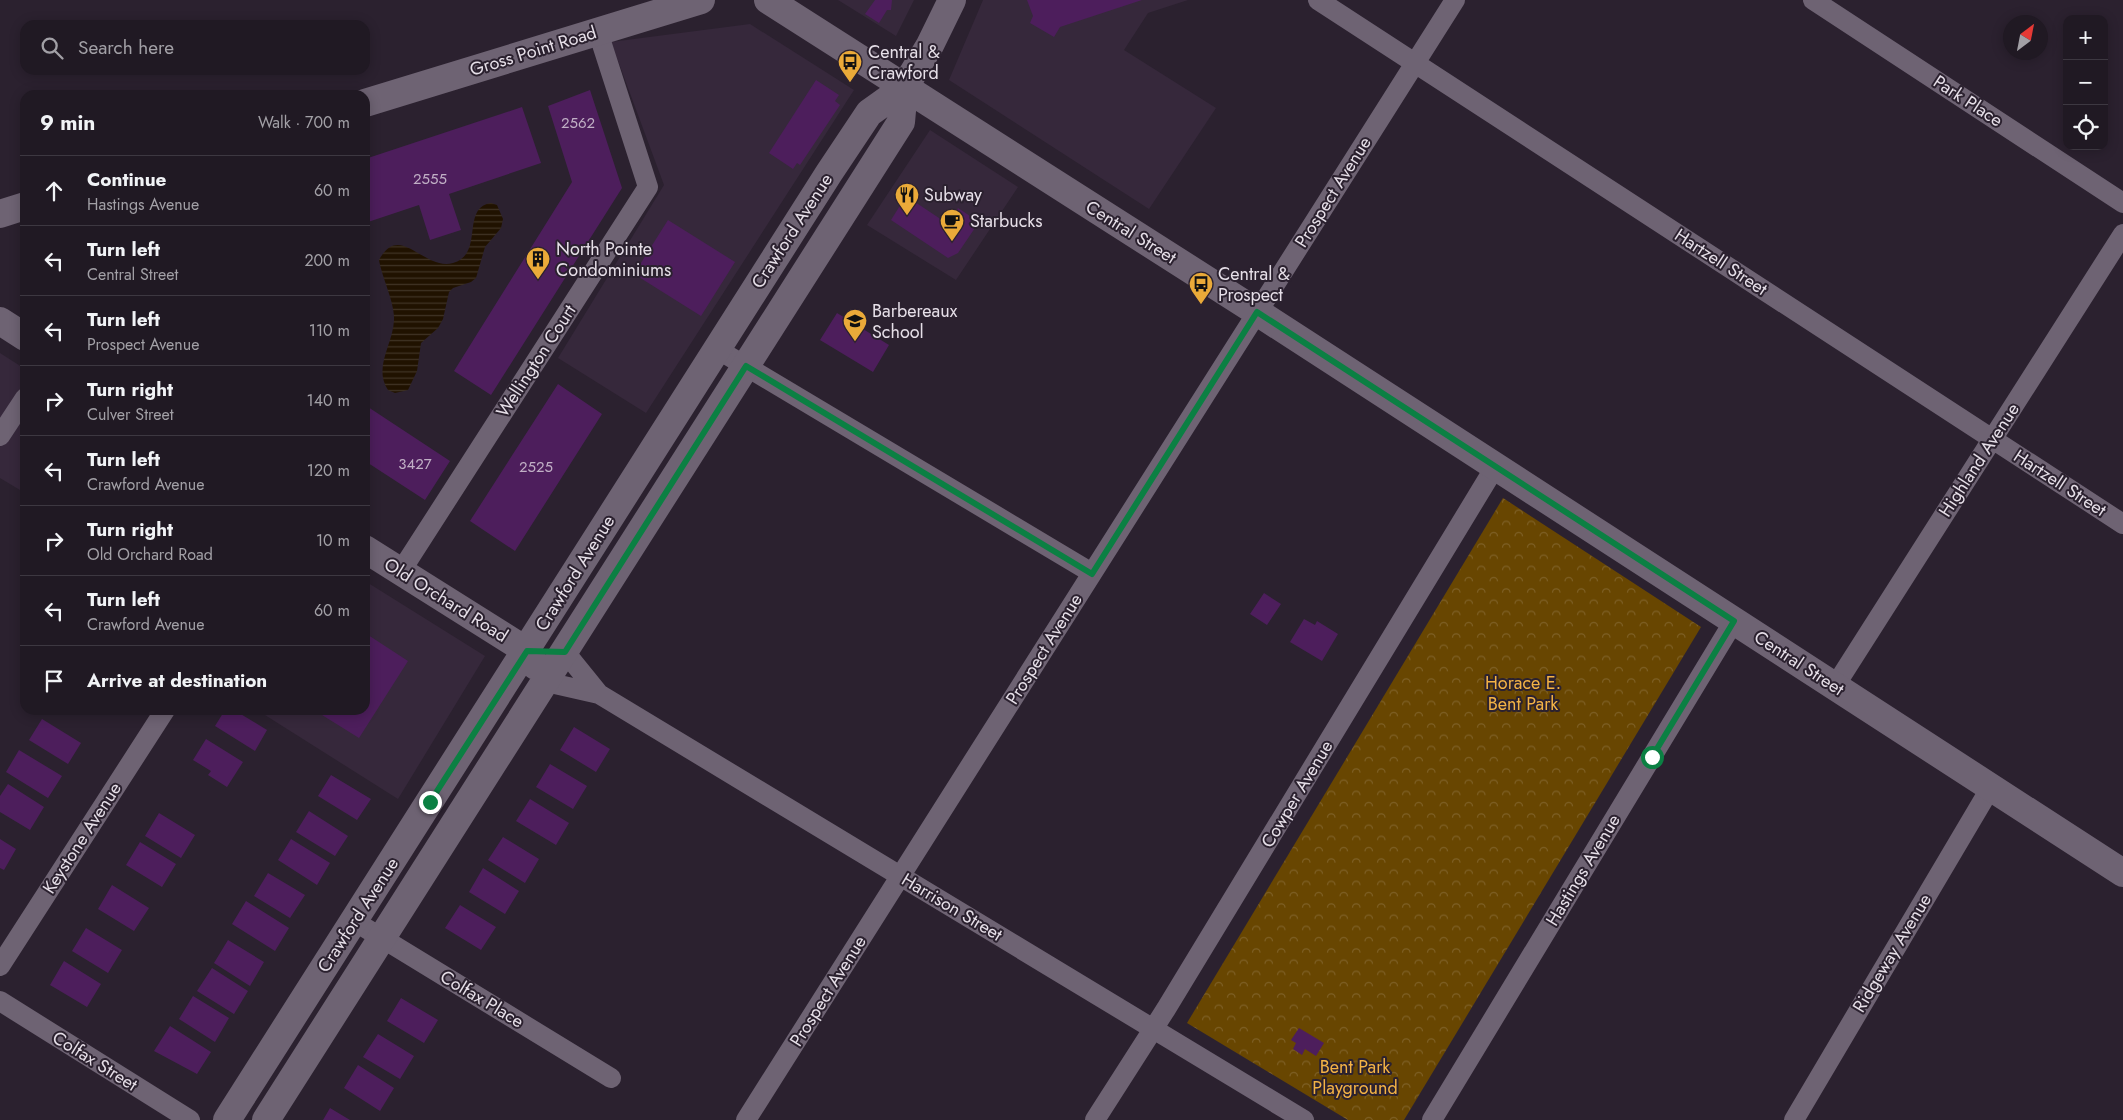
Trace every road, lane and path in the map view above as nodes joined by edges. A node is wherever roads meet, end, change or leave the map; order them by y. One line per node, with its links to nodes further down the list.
1 (701, 0): 7 (main road, Gross Point Road)
2 (768, 0): 9 (main road, Central Street)
3 (952, 0): 9 (main road, Crawford Avenue)
4 (1318, 0): 8 (street, Hartzell Street)
5 (1455, 0): 8 (street, Prospect Avenue)
6 (1813, 0): 11 (street, Park Place)
7 (598, 32): 10 (main road, Gross Point Road); 26 (street, Wellington Court)
8 (1415, 63): 15 (street, Prospect Avenue); 22 (street, Hartzell Street)
9 (904, 88): 15 (main road, Central Street); 18 (main road, Crawford Avenue); 19 (main road, Crawford Avenue)
10 (370, 101)
11 (2123, 202)
12 (20, 208): 13 (main road)
13 (0, 214)
14 (2123, 234): 22 (street, Highland Avenue)
15 (1257, 312): 23 (main road, Central Street); 27 (street, Prospect Avenue)
16 (0, 321): 17 (main road)
17 (20, 334)
18 (717, 349): 19 (street); 29 (main road, Crawford Avenue)
19 (746, 366): 27 (street); 30 (main road, Crawford Avenue)
20 (20, 406): 21 (street)
21 (0, 436)
22 (1992, 439): 24 (street, Hartzell Street); 32 (street, Highland Avenue)
23 (1495, 466): 28 (main road, Central Street); 42 (street, Cowper Avenue)
24 (2123, 524)
25 (370, 552): 26 (main road, Old Orchard Road)
26 (401, 571): 29 (main road, Old Orchard Road)
27 (1092, 574): 37 (street, Prospect Avenue)
28 (1734, 621): 32 (main road, Central Street); 50 (street, Hastings Avenue)
29 (527, 651): 30 (main road, Old Orchard Road); 31 (main road, Old Orchard Road); 38 (main road, Crawford Avenue)
30 (565, 652): 31 (main road, Crawford Avenue); 33 (street, Harrison Street)
31 (546, 682): 33 (street, Harrison Street); 39 (main road, Crawford Avenue)
32 (1834, 686): 35 (main road, Central Street)
33 (599, 694): 37 (street, Harrison Street)
34 (162, 715): 40 (street, Keystone Avenue)
35 (1991, 787): 36 (main road, Central Street); 51 (street, Ridgeway Avenue)
36 (2123, 873)
37 (900, 876): 42 (street, Harrison Street); 47 (street, Prospect Avenue)
38 (354, 921): 39 (street, Colfax Place); 45 (main road, Crawford Avenue)
39 (382, 938): 43 (street, Colfax Place); 46 (main road, Crawford Avenue)
40 (0, 966)
41 (0, 1001): 44 (street, Colfax Street)
42 (1153, 1029): 48 (street, Cowper Avenue); 49 (street, Harrison Street)
43 (611, 1078)
44 (190, 1120)
45 (227, 1120)
46 (266, 1120)
47 (746, 1120)
48 (1095, 1120)
49 (1304, 1120)
50 (1432, 1120)
51 (1794, 1120)

